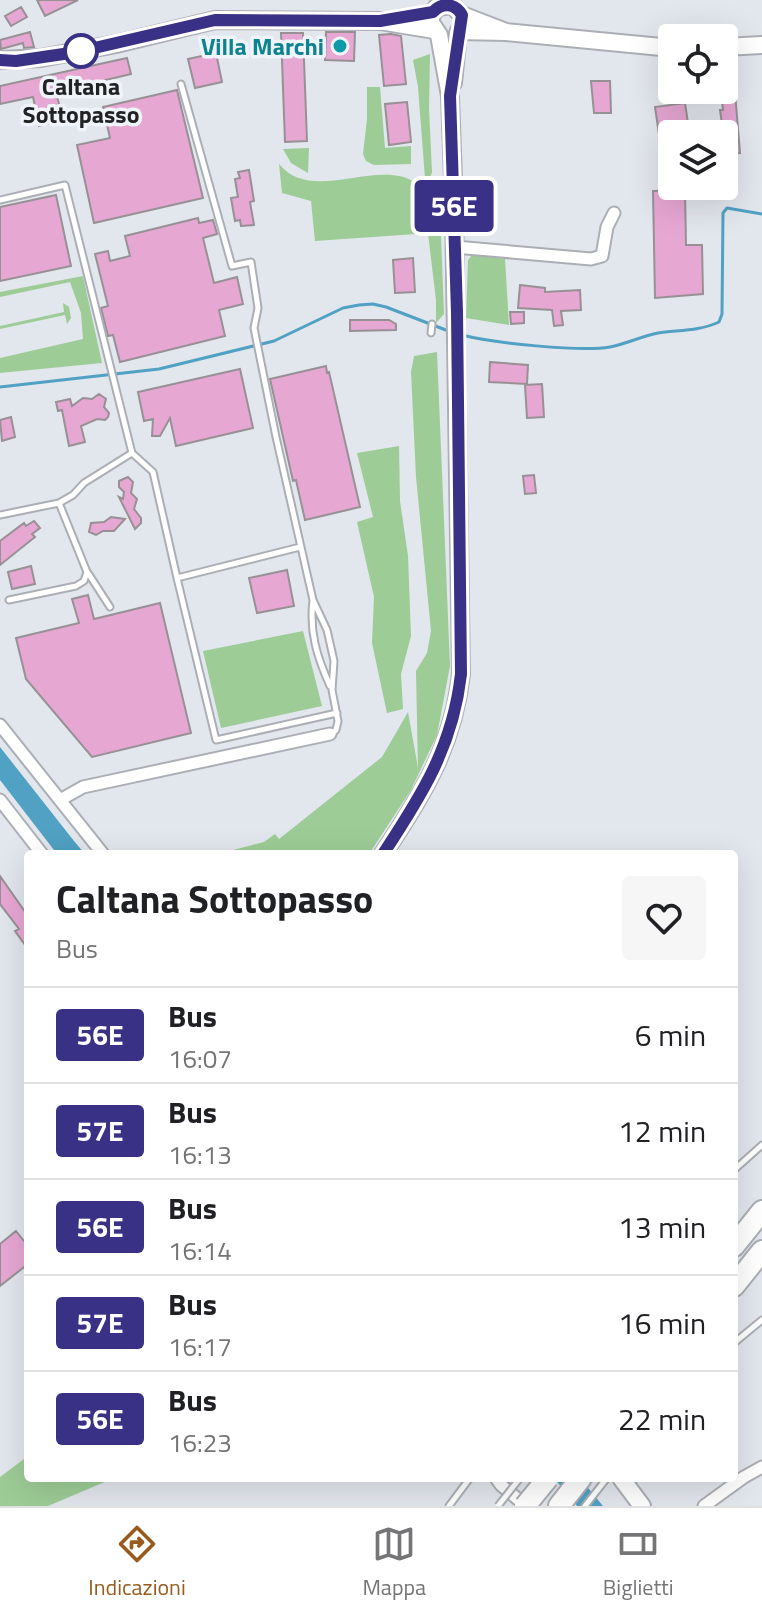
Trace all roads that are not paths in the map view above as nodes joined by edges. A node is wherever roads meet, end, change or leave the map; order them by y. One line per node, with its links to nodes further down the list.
1 (432, 8): 2 (main road); 3 (main road); 4 (main road)
2 (456, 17): 4 (main road); 7 (main road); 10 (main road)
3 (380, 21): 4 (main road); 8 (main road)
4 (436, 33): 10 (main road)
5 (762, 45): 6 (main road)
6 (738, 46)
7 (658, 47)
8 (0, 60)
9 (181, 84): 19 (lane)
10 (450, 96): 13 (main road)
11 (0, 200): 16 (lane)
12 (614, 213): 13 (street)
13 (455, 247): 33 (main road)
14 (432, 324): 15 (lane)
15 (431, 333)
16 (132, 453): 17 (lane); 21 (lane)
17 (59, 503): 18 (lane); 20 (lane)
18 (0, 515)
19 (300, 547): 21 (lane); 23 (lane)
20 (87, 572): 22 (lane); 24 (lane)
21 (177, 578): 26 (lane)
22 (9, 600)
23 (313, 600): 25 (lane); 25 (lane)
24 (110, 607)
25 (332, 690): 26 (lane)
26 (337, 713): 28 (lane)
27 (0, 725): 30 (street)
28 (330, 734): 30 (street)
29 (0, 800): 31 (street)
30 (60, 800): 32 (street)
31 (39, 850)
32 (100, 850)
33 (385, 850)
34 (762, 1145): 35 (lane)
35 (738, 1166)
36 (762, 1211): 37 (highway)
37 (738, 1241)
38 (762, 1251): 39 (highway)
39 (738, 1281)
40 (762, 1320): 41 (lane)
41 (738, 1340)
42 (762, 1467): 43 (street)
43 (738, 1481)
44 (467, 1482): 52 (lane)
45 (499, 1482): 54 (street)
46 (517, 1482): 53 (lane, bridge)
47 (545, 1482): 54 (highway, bridge)
48 (578, 1482): 55 (highway)
49 (604, 1482): 56 (lane)
50 (624, 1482): 57 (main road)
51 (737, 1482): 58 (street)
52 (449, 1506)
53 (498, 1506)
54 (525, 1506)
55 (559, 1506)
56 (585, 1506)
57 (642, 1506)
58 (704, 1506)

